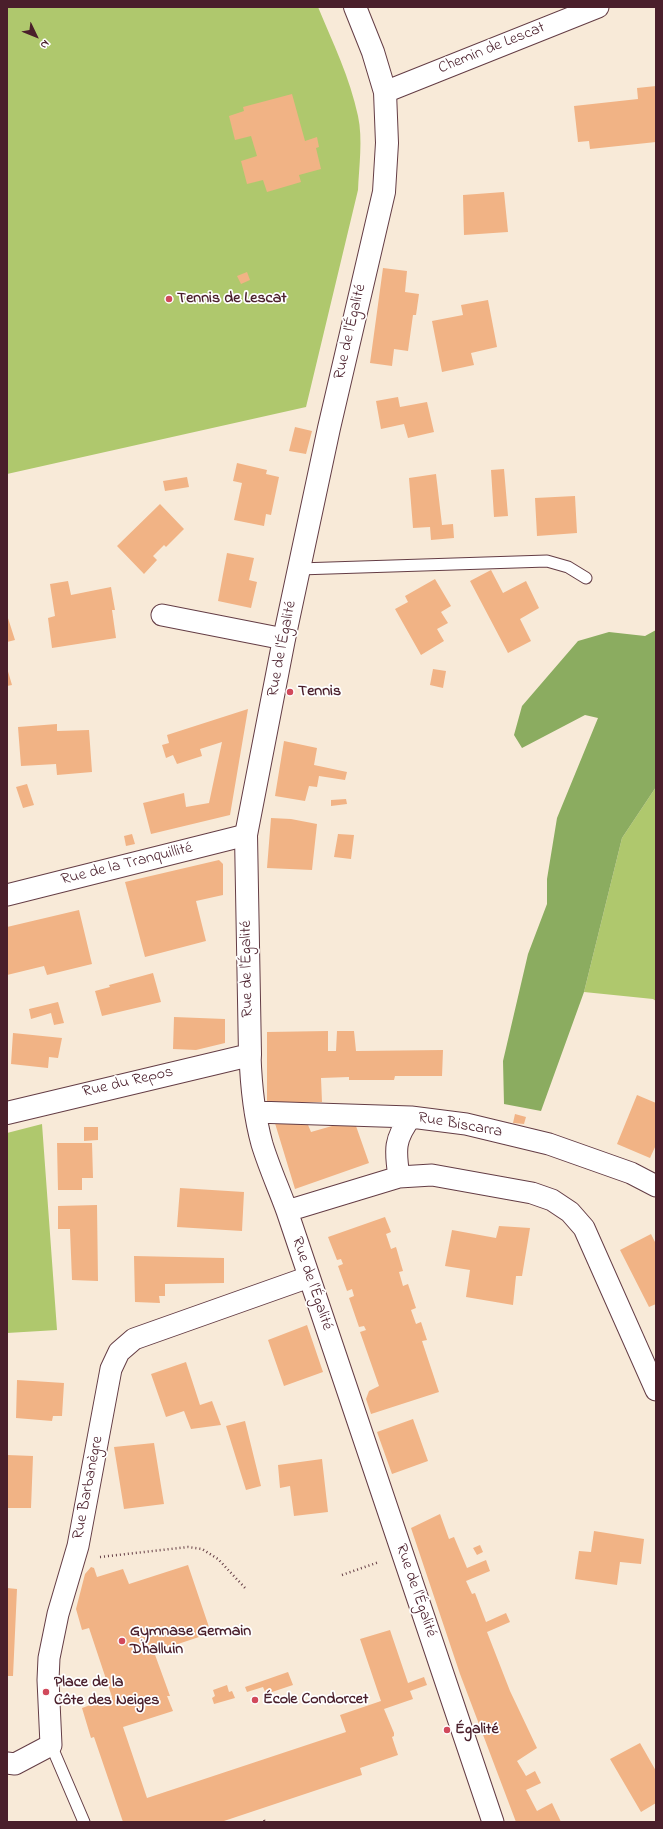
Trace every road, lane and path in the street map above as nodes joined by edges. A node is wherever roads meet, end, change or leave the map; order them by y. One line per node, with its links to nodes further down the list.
1 (355, 7): 3 (street, Rue de l'Égalité)
2 (598, 7): 3 (street, Chemin de Lescat)
3 (385, 92): 4 (street, Rue de l'Égalité)
4 (299, 568): 5 (lane); 7 (street, Rue de l'Égalité)
5 (586, 578)
6 (162, 615): 7 (street)
7 (284, 639): 8 (street, Rue de l'Égalité)
8 (246, 835): 9 (street, Rue de la Tranquillité); 10 (street, Rue de l'Égalité)
9 (7, 895)
10 (250, 1055): 11 (street, Rue du Repos); 12 (street, Rue de l'Égalité)
11 (7, 1112)
12 (255, 1112): 13 (street, Rue Biscarra); 16 (street, Rue de l'Égalité)
13 (411, 1117): 14 (street); 15 (street, Rue Biscarra)
14 (399, 1177): 16 (street); 18 (street)
15 (656, 1186)
16 (287, 1211): 17 (street, Rue de l'Égalité)
17 (309, 1277): 19 (street, Rue Barbanègre); 26 (street, Rue de l'Égalité)
18 (656, 1390)
19 (74, 1560): 22 (path); 23 (street, Rue Barbanègre)
20 (380, 1562): 21 (path)
21 (342, 1575)
22 (247, 1590)
23 (51, 1745): 24 (street); 25 (lane, Rue Barbanègre)
24 (7, 1763)
25 (84, 1822)
26 (493, 1822)

